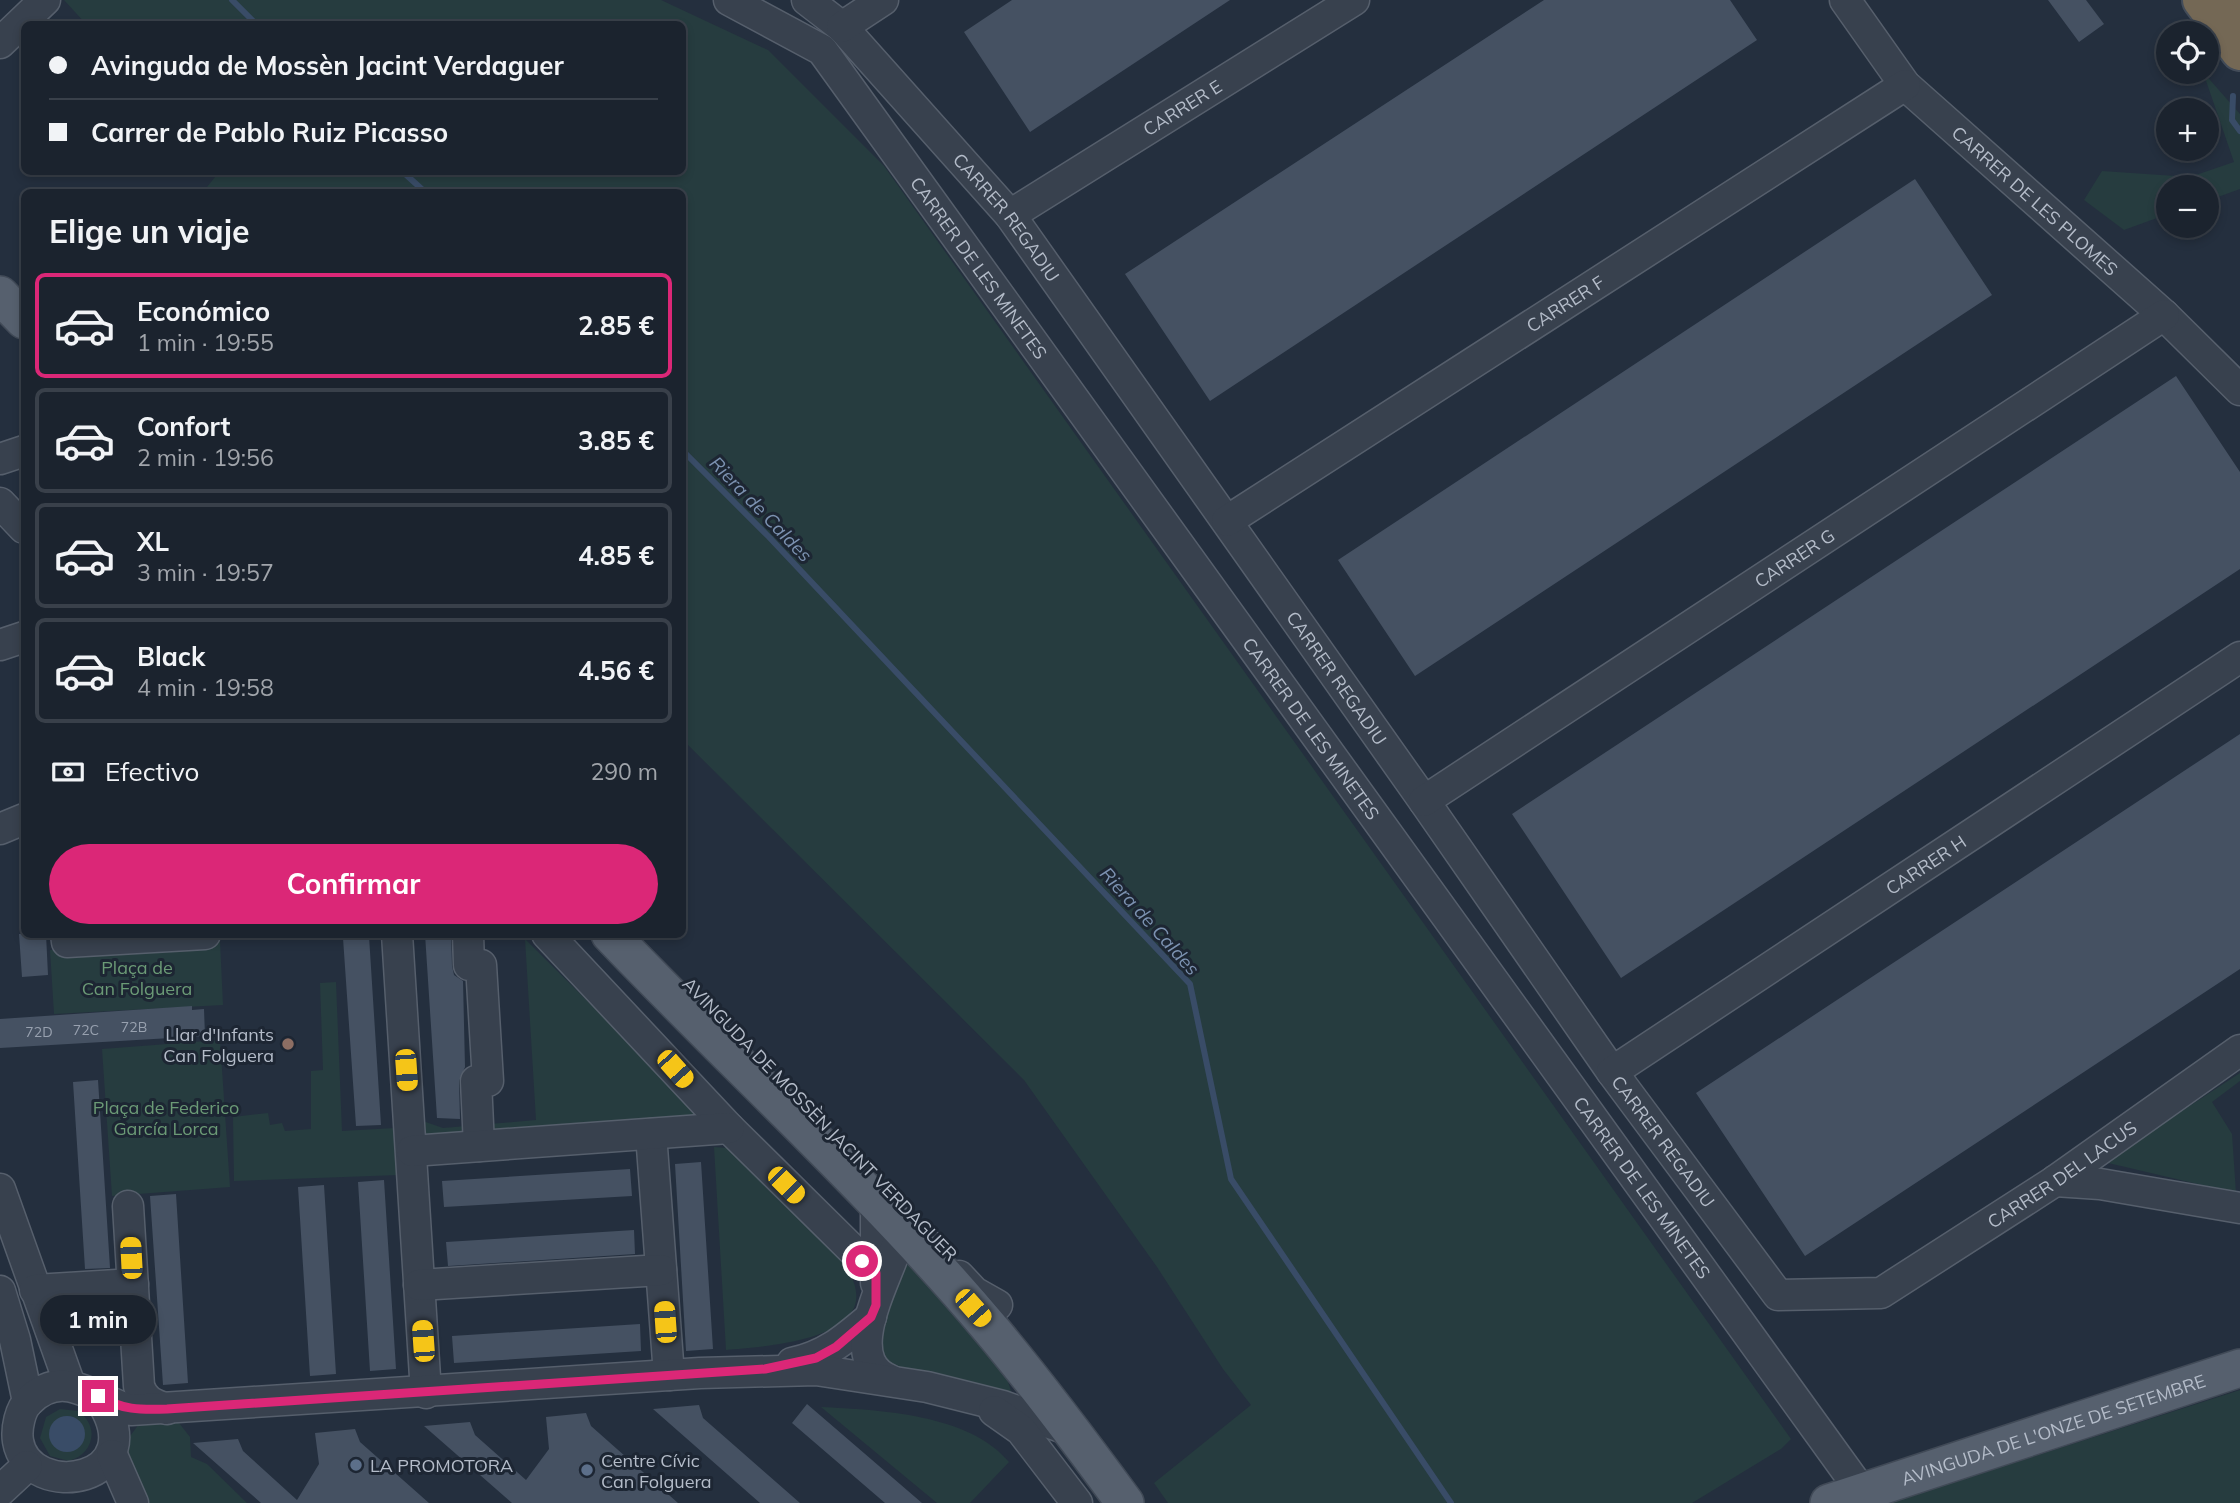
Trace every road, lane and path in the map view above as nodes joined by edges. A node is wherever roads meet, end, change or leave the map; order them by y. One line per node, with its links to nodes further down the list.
1 (45, 0): 8 (street)
2 (729, 0): 72 (street, CARRER DE LES MINETES)
3 (807, 0): 10 (street, CARRER REGADIU)
4 (883, 0): 10 (street)
5 (1354, 0): 14 (street, CARRER E)
6 (1845, 0): 13 (street, CARRER DE LES PLOMES)
7 (2216, 3): 12 (highway)
8 (23, 21)
9 (21, 23): 11 (street)
10 (842, 27): 14 (street, CARRER REGADIU)
11 (0, 43)
12 (2240, 51)
13 (1906, 85): 16 (street, CARRER DE LES PLOMES); 22 (street, CARRER F)
14 (1010, 215): 22 (street, CARRER REGADIU)
15 (0, 295): 17 (main road)
16 (2164, 314): 18 (street, CARRER DE LES PLOMES); 27 (street, CARRER G)
17 (21, 317)
18 (2240, 390)
19 (21, 452): 20 (street)
20 (0, 459)
21 (0, 503): 23 (street)
22 (1227, 521): 27 (street, CARRER REGADIU)
23 (21, 525)
24 (21, 638): 25 (street)
25 (0, 645)
26 (2240, 657): 36 (street, CARRER H)
27 (1424, 801): 36 (street, CARRER REGADIU)
28 (66, 938): 29 (street)
29 (145, 938)
30 (397, 938): 40 (street)
31 (468, 938): 39 (street)
32 (551, 938): 37 (street)
33 (615, 938): 43 (main road, AVINGUDA DE MOSSÈN JACINT VERDAGUER)
34 (644, 938): 55 (main road, AVINGUDA DE MOSSÈN JACINT VERDAGUER)
35 (2240, 1050): 41 (street, CARRER DEL LACUS)
36 (1612, 1072): 54 (street, CARRER REGADIU)
37 (729, 1128): 38 (street); 49 (street)
38 (650, 1134): 39 (street); 48 (street)
39 (478, 1146): 40 (street)
40 (412, 1151): 51 (street)
41 (2055, 1181): 45 (street); 54 (street, CARRER DEL LACUS)
42 (0, 1189): 52 (street)
43 (876, 1203): 47 (main road, AVINGUDA DE MOSSÈN JACINT VERDAGUER); 49 (street, AVINGUDA DE MOSSÈN JACINT VERDAGUER)
44 (128, 1206): 50 (street)
45 (2240, 1208)
46 (0, 1236): 62 (street)
47 (907, 1240): 55 (street, AVINGUDA DE MOSSÈN JACINT VERDAGUER); 56 (street); 67 (main road, AVINGUDA DE MOSSÈN JACINT VERDAGUER)
48 (661, 1270): 51 (street); 60 (street)
49 (876, 1273): 56 (street, AVINGUDA DE MOSSÈN JACINT VERDAGUER)
50 (133, 1284): 52 (street); 66 (street)
51 (419, 1285): 63 (street)
52 (35, 1290): 62 (street)
53 (0, 1291): 62 (street)
54 (1881, 1293)
55 (998, 1304): 57 (main road, AVINGUDA DE MOSSÈN JACINT VERDAGUER)
56 (874, 1311): 59 (street); 61 (street)
57 (1029, 1345): 67 (street, AVINGUDA DE MOSSÈN JACINT VERDAGUER); 75 (main road, AVINGUDA DE MOSSÈN JACINT VERDAGUER)
58 (2240, 1368): 72 (main road, AVINGUDA DE L'ONZE DE SETEMBRE)
59 (765, 1369): 60 (street); 61 (street)
60 (669, 1375): 63 (street)
61 (890, 1380): 65 (street)
62 (50, 1392): 64 (street); 69 (street)
63 (426, 1393): 66 (street)
64 (98, 1396): 66 (street); 68 (street)
65 (968, 1398): 67 (street); 73 (street)
66 (167, 1409): 68 (street)
67 (1067, 1423): 74 (main road, AVINGUDA DE MOSSÈN JACINT VERDAGUER)
68 (113, 1450): 71 (street); 71 (street)
69 (27, 1466): 70 (street); 71 (street)
70 (0, 1492)
71 (103, 1498)
72 (1845, 1498)
73 (1077, 1503)
74 (1125, 1503)
75 (1148, 1503)

